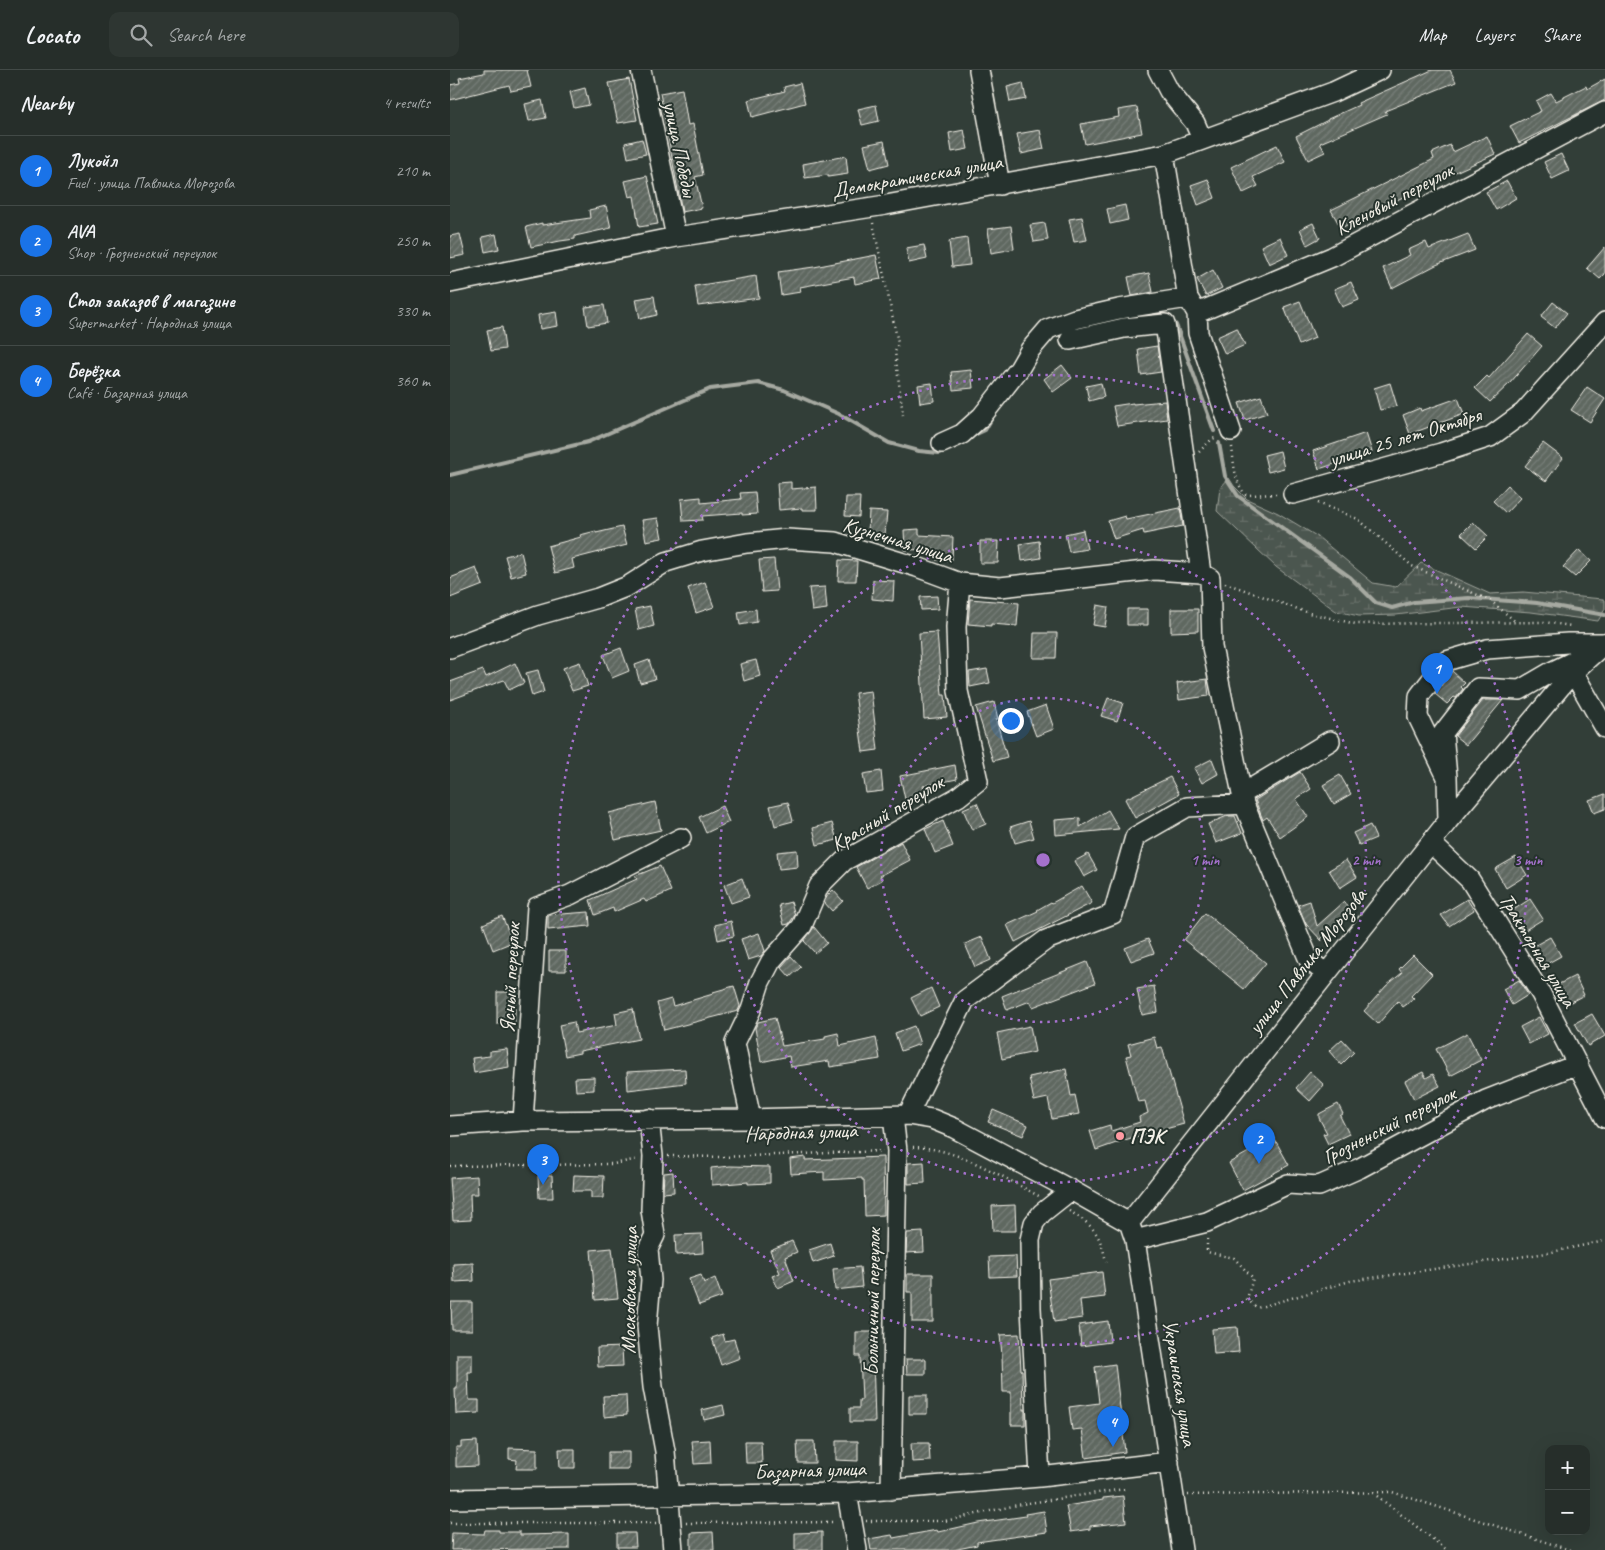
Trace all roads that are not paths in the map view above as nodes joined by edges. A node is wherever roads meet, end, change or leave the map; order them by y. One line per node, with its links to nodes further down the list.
1 (641, 70): 9 (street, улица Победы)
2 (979, 70): 8 (street)
3 (1158, 70): 6 (street)
4 (1380, 70): 6 (street, Демократическая улица)
5 (1605, 112): 11 (street, Кленовый переулок)
6 (1202, 139): 7 (street, Демократическая улица)
7 (1164, 154): 8 (street, Демократическая улица); 11 (street)
8 (1000, 184): 9 (street, Демократическая улица)
9 (676, 237): 10 (street, Демократическая улица)
10 (450, 283)
11 (1192, 306): 14 (street); 15 (street, Кленовый переулок)
12 (1605, 322): 16 (street, улица 25 лет Октября)
13 (1070, 340): 17 (street)
14 (1231, 431)
15 (942, 444)
16 (1293, 494)
17 (1206, 575): 18 (street, Кузнечная улица); 25 (street)
18 (960, 583): 20 (street, Кузнечная улица); 34 (street, Красный переулок)
19 (1601, 646): 21 (street, улица Павлика Морозова); 24 (street); 24 (street)
20 (450, 648)
21 (1573, 672): 22 (street); 26 (street, улица Павлика Морозова)
22 (1605, 728)
23 (1330, 740): 25 (street)
24 (1447, 777): 26 (street)
25 (1243, 799): 29 (street); 31 (street)
26 (1448, 821): 28 (street, улица Павлика Морозова)
27 (681, 838): 35 (street, Ясный переулок)
28 (1430, 843): 29 (street, улица Павлика Морозова); 30 (street, Тракторная улица)
29 (1326, 974): 38 (street, улица Павлика Морозова)
30 (1578, 1064): 32 (street, Тракторная улица); 38 (street, Грозненский переулок)
31 (900, 1115): 34 (street, Народная улица); 37 (street, Народная улица); 41 (street, Больничный переулок)
32 (1605, 1118)
33 (649, 1119): 34 (street, Народная улица); 35 (street, Народная улица); 43 (street, Московская улица)
34 (751, 1120)
35 (523, 1121): 36 (street, Народная улица)
36 (450, 1126)
37 (1071, 1190): 38 (street, Народная улица); 40 (street)
38 (1132, 1232): 39 (street, Украинская улица)
39 (1169, 1462): 40 (street, Базарная улица); 47 (street, Украинская улица)
40 (1040, 1477): 41 (street, Базарная улица)
41 (891, 1490): 42 (street, Базарная улица)
42 (847, 1493): 43 (street, Базарная улица); 46 (street)
43 (669, 1496): 44 (street, Базарная улица); 45 (street, Московская улица)
44 (450, 1499)
45 (673, 1550)
46 (857, 1550)
47 (1182, 1550)

